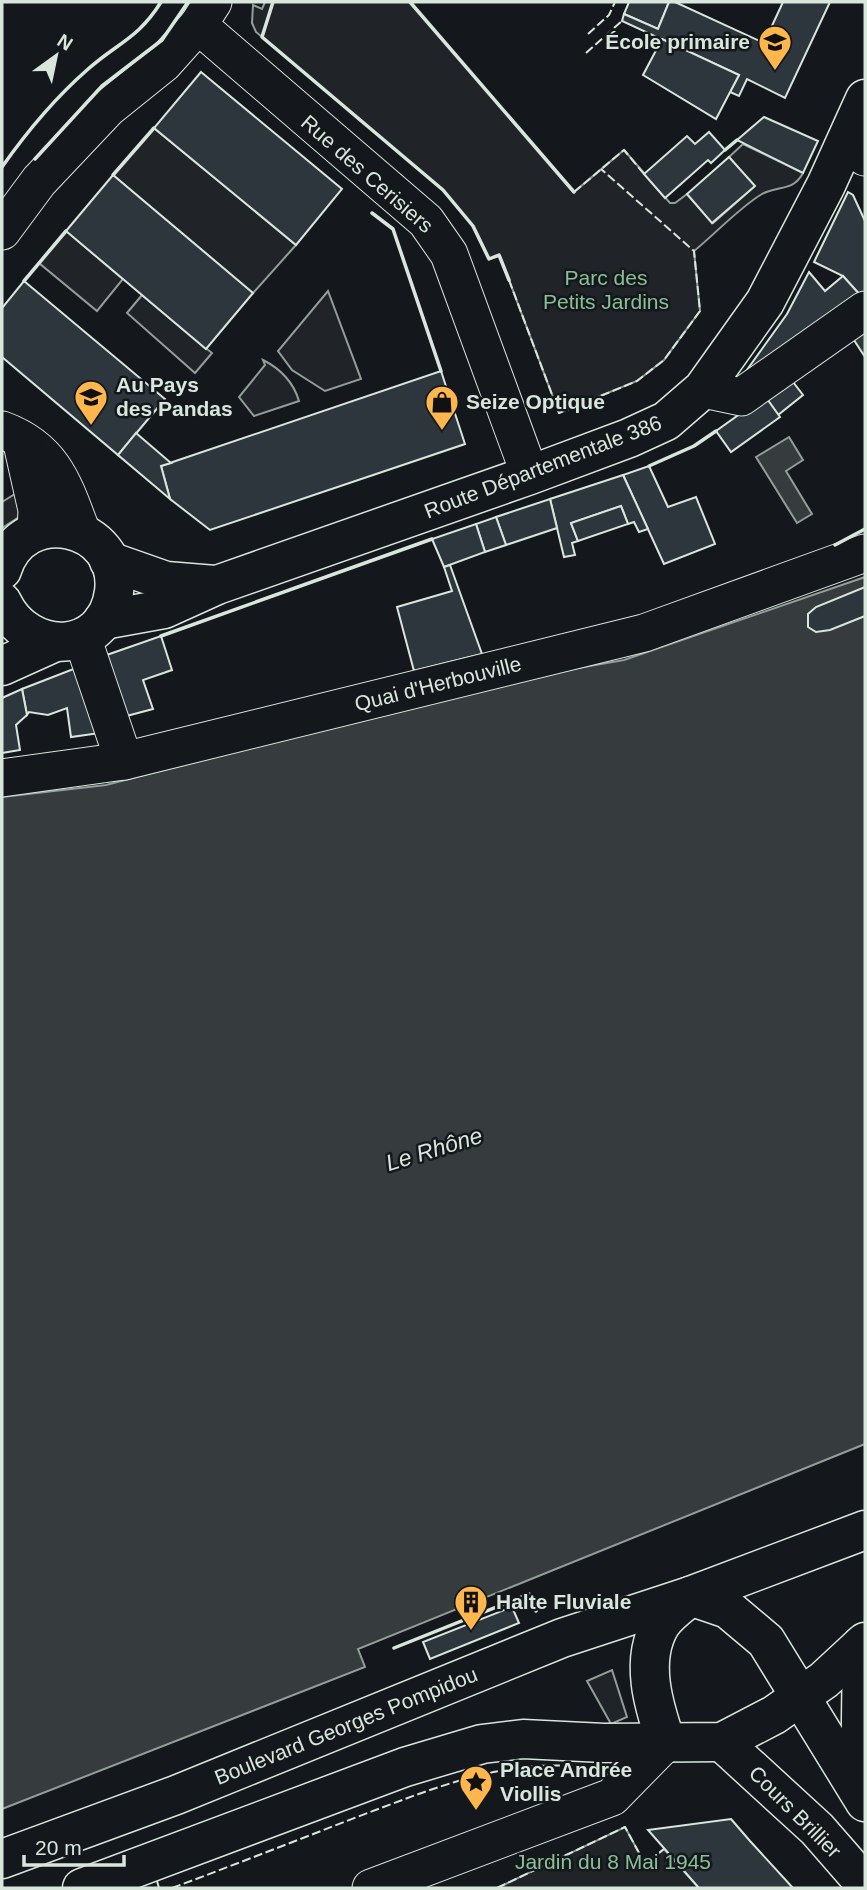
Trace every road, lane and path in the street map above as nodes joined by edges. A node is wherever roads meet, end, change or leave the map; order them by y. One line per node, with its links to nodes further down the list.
1 (205, 14): 4 (street); 8 (street, Rue des Cerisiers)
2 (865, 99): 3 (main road, Route Départementale 386)
3 (856, 149): 6 (main road, Route Départementale 386)
4 (2, 231)
5 (865, 310): 6 (street)
6 (703, 389): 8 (main road, Route Départementale 386)
7 (11, 435): 9 (street); 10 (street)
8 (530, 475): 14 (main road, Route Départementale 386)
9 (36, 531): 10 (main road); 13 (main road)
10 (82, 533): 12 (main road)
11 (865, 553): 18 (street, Quai d'Herbouville)
12 (109, 561): 14 (main road, Route Départementale 386); 16 (main road)
13 (3, 564)
14 (217, 585): 16 (main road, Route Départementale 386)
15 (2, 602): 16 (main road)
16 (79, 633): 17 (main road, Route Départementale 386); 18 (street)
17 (2, 666)
18 (124, 761): 19 (street, Quai d'Herbouville)
19 (2, 778)
20 (865, 1530): 21 (main road, Boulevard Georges Pompidou)
21 (690, 1596): 23 (main road); 24 (main road); 27 (main road, Boulevard Georges Pompidou)
22 (864, 1643): 23 (main road); 26 (main road)
23 (800, 1696): 25 (main road); 26 (main road)
24 (666, 1742): 25 (main road); 29 (main road); 30 (street)
25 (722, 1742): 28 (main road, Cours Brillier)
26 (863, 1797)
27 (2, 1858)
28 (865, 1884)
29 (82, 1888)
30 (371, 1888)

